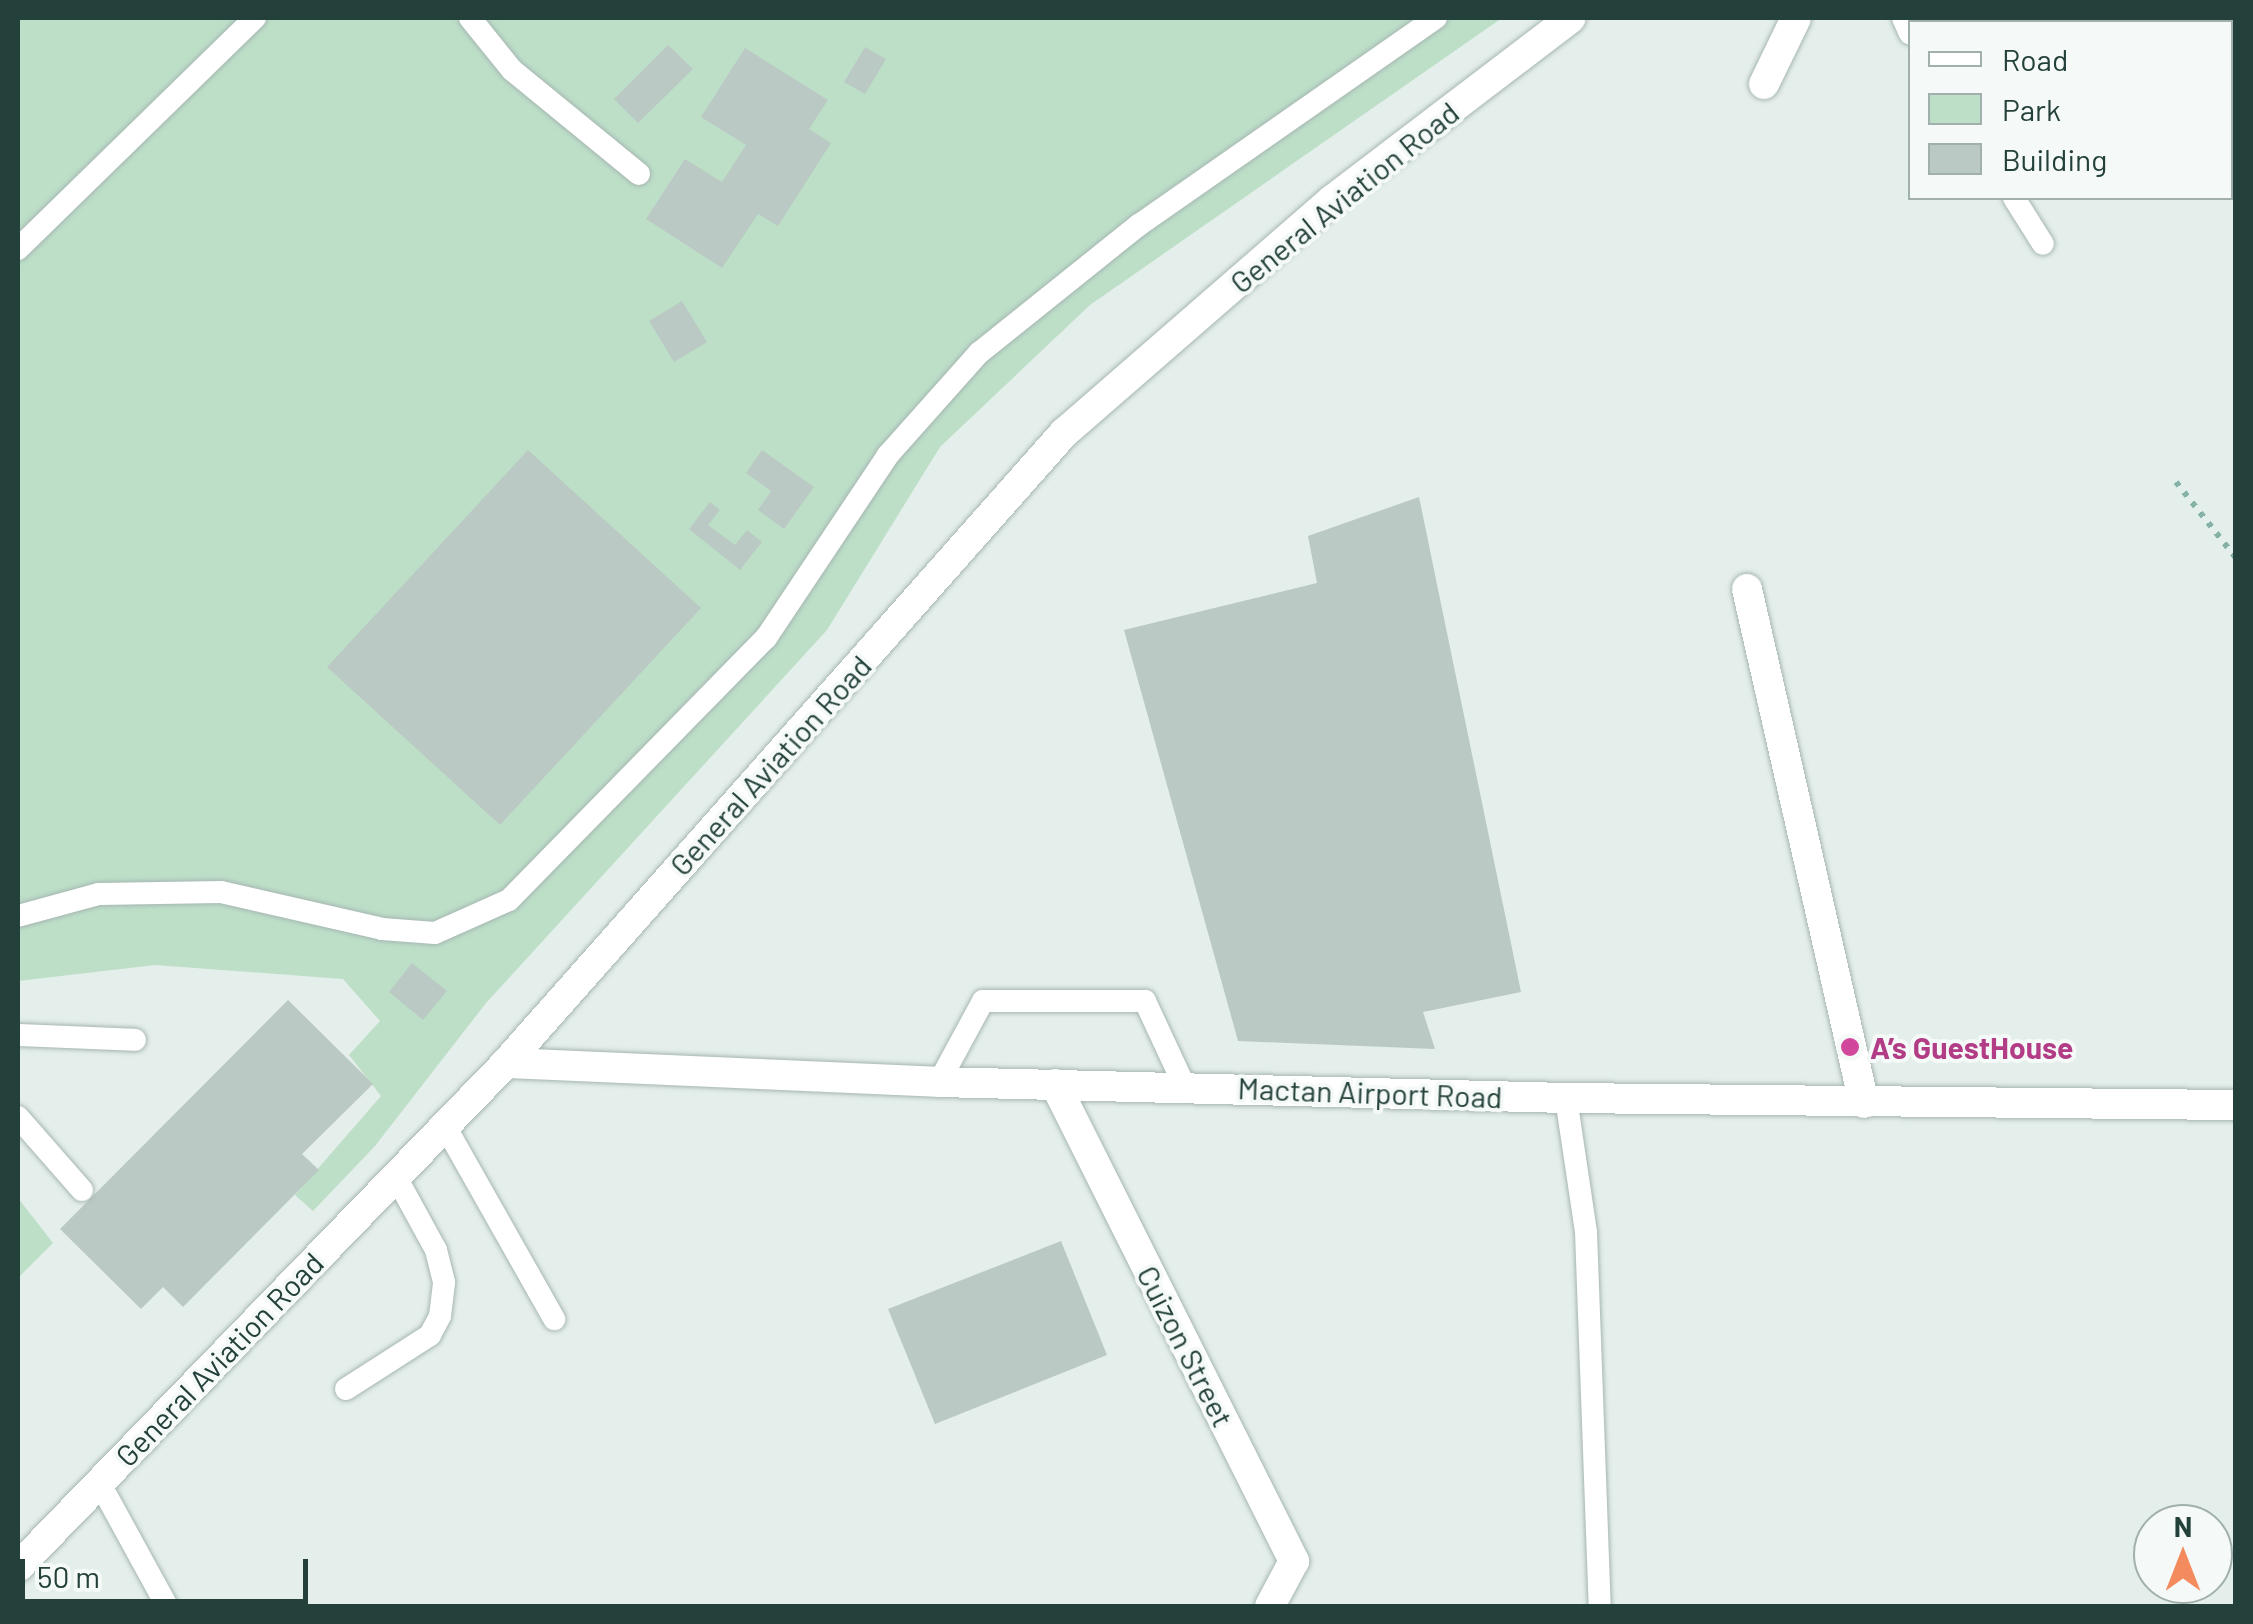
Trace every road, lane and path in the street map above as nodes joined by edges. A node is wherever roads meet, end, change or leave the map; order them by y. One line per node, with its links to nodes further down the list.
1 (255, 18): 10 (lane)
2 (470, 18): 7 (lane)
3 (1436, 18): 14 (lane)
4 (1572, 18): 17 (main road, General Aviation Road)
5 (1796, 18): 6 (main road)
6 (1764, 84)
7 (639, 174)
8 (2015, 200): 9 (lane)
9 (2044, 244)
10 (18, 249)
11 (2176, 482): 12 (path)
12 (2236, 558)
13 (1746, 589): 22 (main road)
14 (18, 916)
15 (18, 1034): 16 (lane)
16 (136, 1040)
17 (506, 1063): 18 (main road, Mactan Airport Road); 25 (main road, General Aviation Road)
18 (940, 1082): 19 (main road, Mactan Airport Road); 20 (lane)
19 (1055, 1084): 20 (main road, Mactan Airport Road); 33 (main road, Cuizon Street)
20 (1185, 1087): 21 (main road, Mactan Airport Road)
21 (1566, 1098): 22 (main road, Mactan Airport Road); 34 (lane)
22 (1864, 1104): 23 (main road, Mactan Airport Road)
23 (2236, 1104)
24 (18, 1117): 27 (lane)
25 (446, 1126): 26 (main road, General Aviation Road); 28 (lane)
26 (396, 1177): 29 (lane); 30 (main road, General Aviation Road)
27 (82, 1190)
28 (554, 1319)
29 (346, 1389)
30 (99, 1482): 31 (main road, General Aviation Road); 32 (lane)
31 (18, 1567)
32 (167, 1606)
33 (1270, 1606)
34 (1600, 1606)

